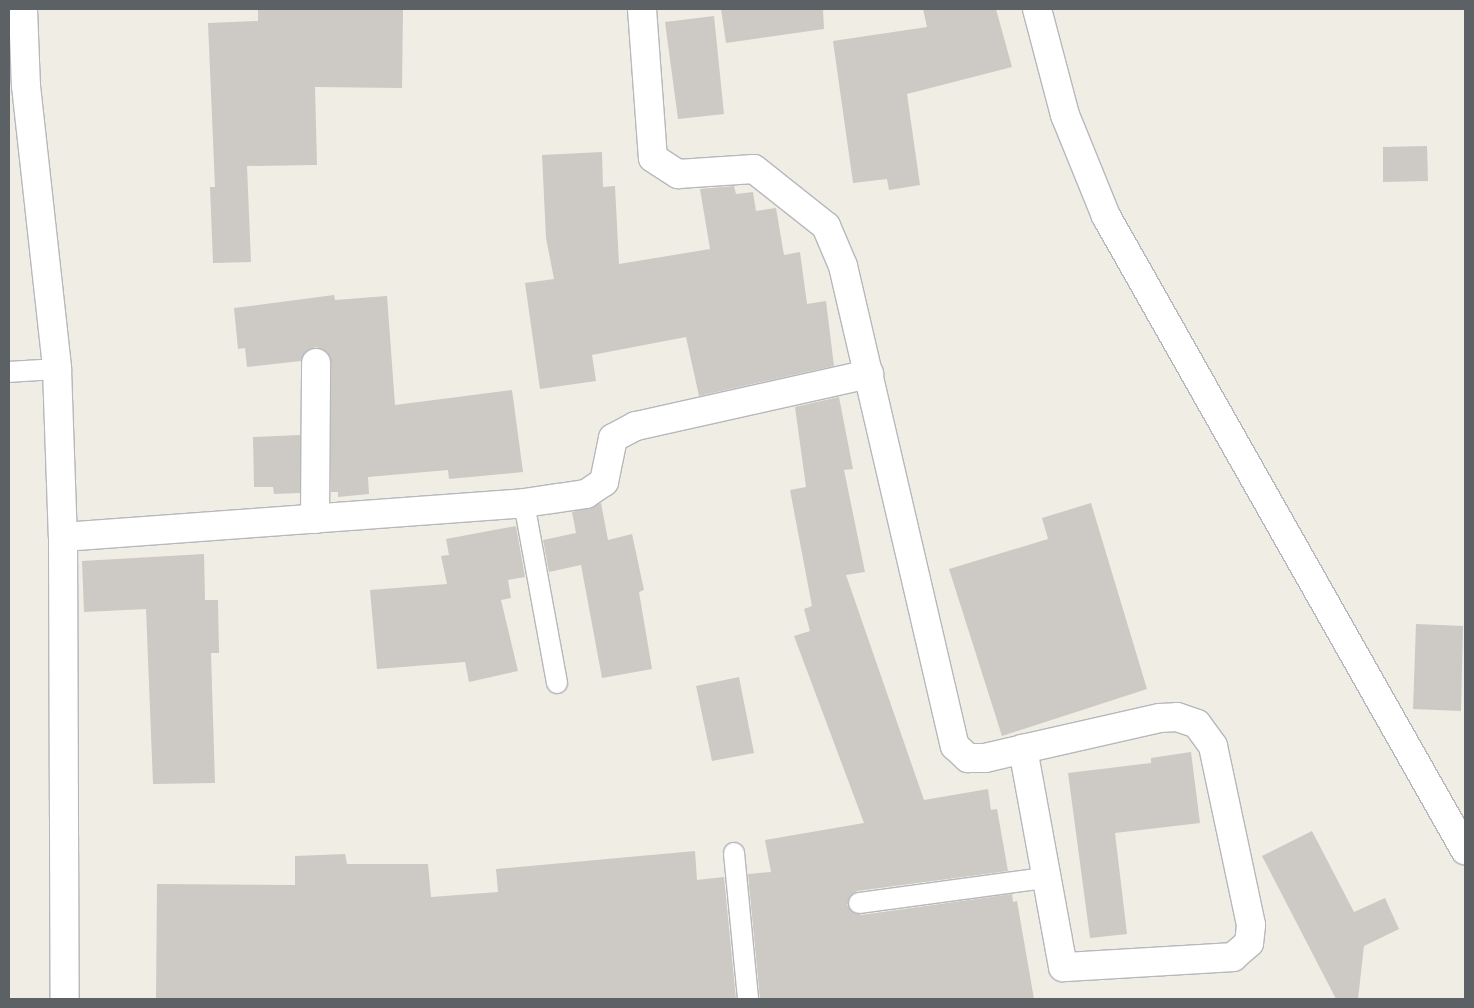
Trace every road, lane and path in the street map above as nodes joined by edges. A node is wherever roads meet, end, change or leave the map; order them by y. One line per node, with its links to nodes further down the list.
1 (23, 9): 5 (street)
2 (642, 9): 7 (street)
3 (1037, 9): 13 (street)
4 (316, 363): 9 (street)
5 (57, 369): 6 (lane); 10 (street)
6 (9, 372)
7 (869, 374): 8 (street); 12 (street)
8 (524, 503): 9 (street); 11 (lane)
9 (315, 519): 10 (street)
10 (63, 537): 17 (street)
11 (557, 683)
12 (1023, 749): 15 (street); 15 (street)
13 (1465, 850)
14 (734, 853): 18 (lane)
15 (1045, 878): 16 (lane)
16 (859, 903)
17 (65, 999)
18 (748, 999)

